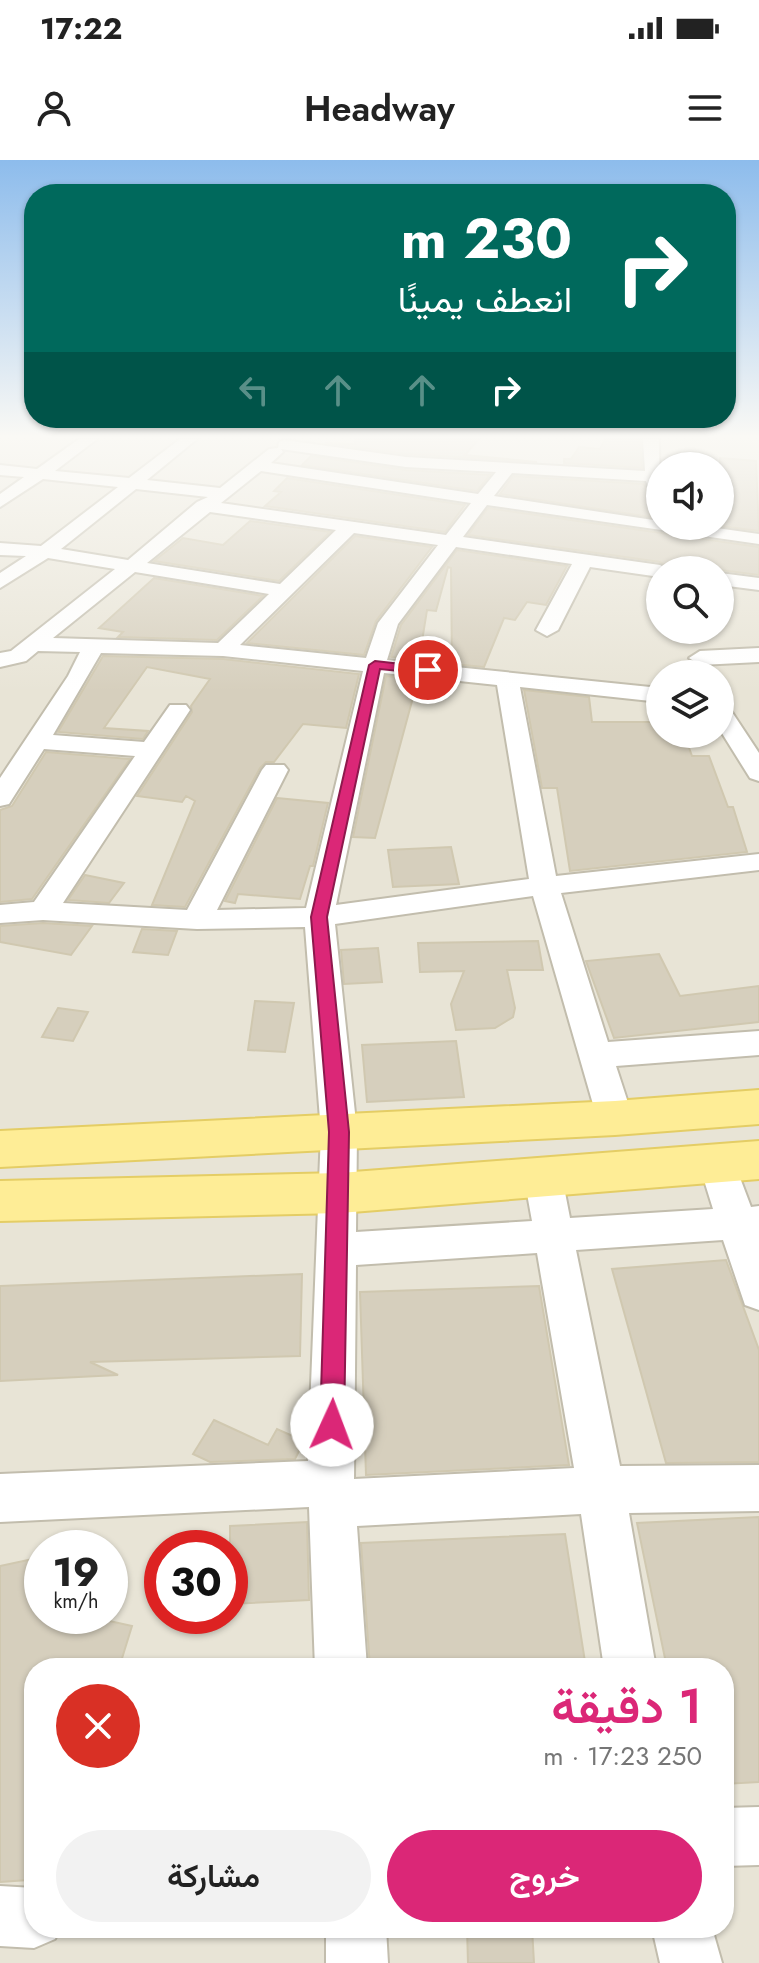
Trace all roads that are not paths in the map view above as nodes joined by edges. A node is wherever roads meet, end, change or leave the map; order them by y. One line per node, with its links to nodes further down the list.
1 (82, 523): 13 (street)
2 (181, 523): 15 (street)
3 (320, 523): 7 (street)
4 (360, 523): 7 (street)
5 (464, 523): 11 (street)
6 (595, 523): 8 (street)
7 (353, 528): 11 (street); 20 (street)
8 (646, 534)
9 (734, 539): 10 (street)
10 (759, 539)
11 (448, 543): 14 (street); 28 (street)
12 (0, 549): 13 (street)
13 (45, 552): 15 (street); 18 (street)
14 (583, 561): 16 (street); 21 (street)
15 (128, 565): 20 (street); 22 (street)
16 (646, 569)
17 (734, 581): 19 (street)
18 (0, 582)
19 (759, 584)
20 (285, 591): 24 (street)
21 (547, 630)
22 (31, 644): 23 (street); 27 (street)
23 (94, 645): 24 (street); 33 (street)
24 (223, 650): 28 (street)
25 (759, 655): 26 (street)
26 (700, 658)
27 (0, 660)
28 (375, 665): 29 (street); 42 (street)
29 (507, 679): 30 (street); 39 (street)
30 (646, 694)
31 (178, 710): 34 (street)
32 (734, 733): 36 (street)
33 (37, 741): 34 (street); 37 (street)
34 (151, 750): 40 (street)
35 (275, 770): 43 (street)
36 (759, 773)
37 (0, 798)
38 (759, 862): 39 (street)
39 (544, 886): 42 (street); 45 (street)
40 (43, 911): 41 (street); 43 (street)
41 (0, 914)
42 (319, 917): 43 (street); 48 (street)
43 (197, 920)
44 (759, 1043): 45 (street)
45 (596, 1055): 47 (street)
46 (759, 1107): 47 (main road)
47 (615, 1118): 48 (main road)
48 (339, 1132): 49 (main road); 52 (street)
49 (0, 1149)
50 (739, 1162): 51 (main road); 54 (street)
51 (543, 1177): 52 (main road); 55 (street)
52 (340, 1193): 53 (main road); 56 (street)
53 (0, 1201)
54 (748, 1223): 55 (street); 57 (street)
55 (555, 1236): 56 (street); 59 (street)
56 (338, 1250): 60 (street)
57 (759, 1292)
58 (759, 1488): 59 (street)
59 (601, 1490): 60 (street); 63 (street)
60 (332, 1494): 61 (street); 62 (street)
61 (0, 1498)
62 (340, 1658)
63 (628, 1658)
64 (759, 1836): 65 (street)
65 (734, 1837)
66 (0, 1916): 67 (street)
67 (24, 1917)
68 (356, 1938): 70 (street)
69 (685, 1938): 71 (street)
70 (357, 1963)
71 (691, 1963)

